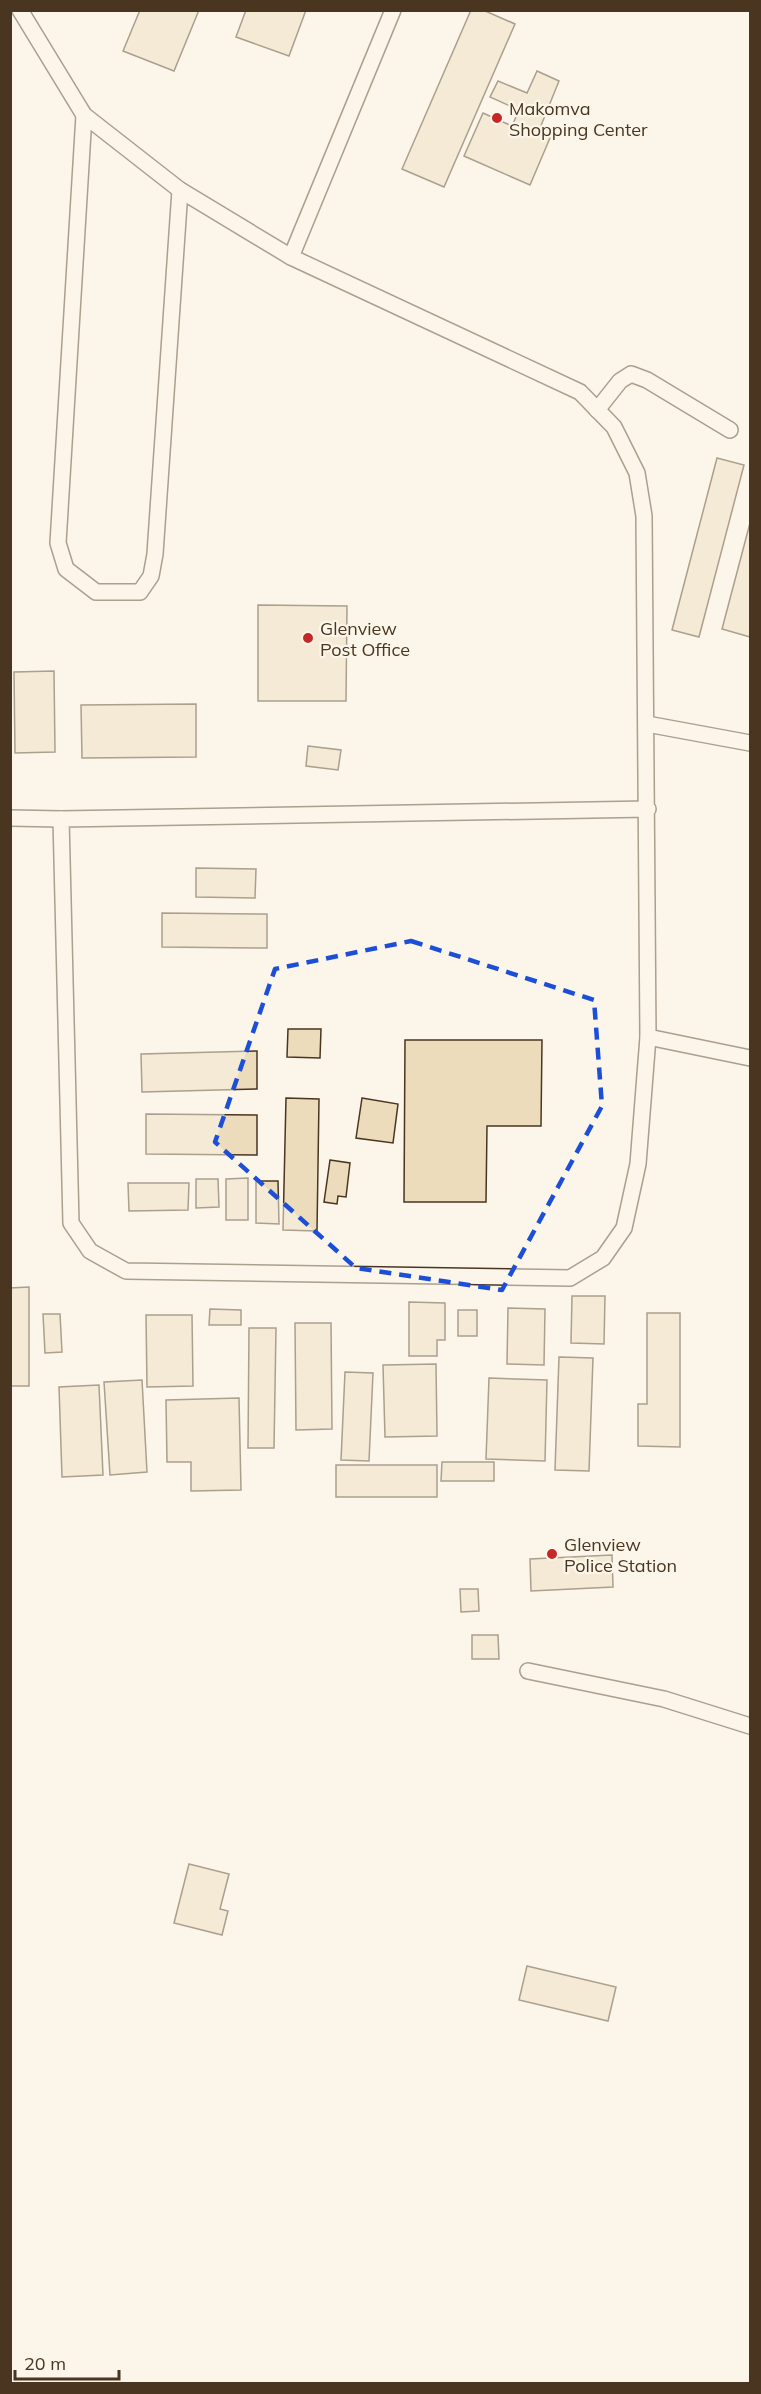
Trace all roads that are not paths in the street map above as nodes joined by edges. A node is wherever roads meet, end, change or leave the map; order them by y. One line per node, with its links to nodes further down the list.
1 (20, 10): 3 (lane)
2 (393, 10): 5 (lane)
3 (84, 115): 4 (lane); 4 (lane)
4 (180, 190): 5 (lane)
5 (291, 257): 6 (lane)
6 (597, 410): 7 (lane); 8 (lane)
7 (730, 430)
8 (647, 724): 9 (lane); 10 (lane)
9 (750, 743)
10 (648, 809): 12 (lane); 13 (lane)
11 (10, 818): 12 (lane)
12 (62, 819): 13 (lane)
13 (648, 1037): 14 (lane)
14 (750, 1058)
15 (528, 1671): 16 (lane)
16 (750, 1726)

